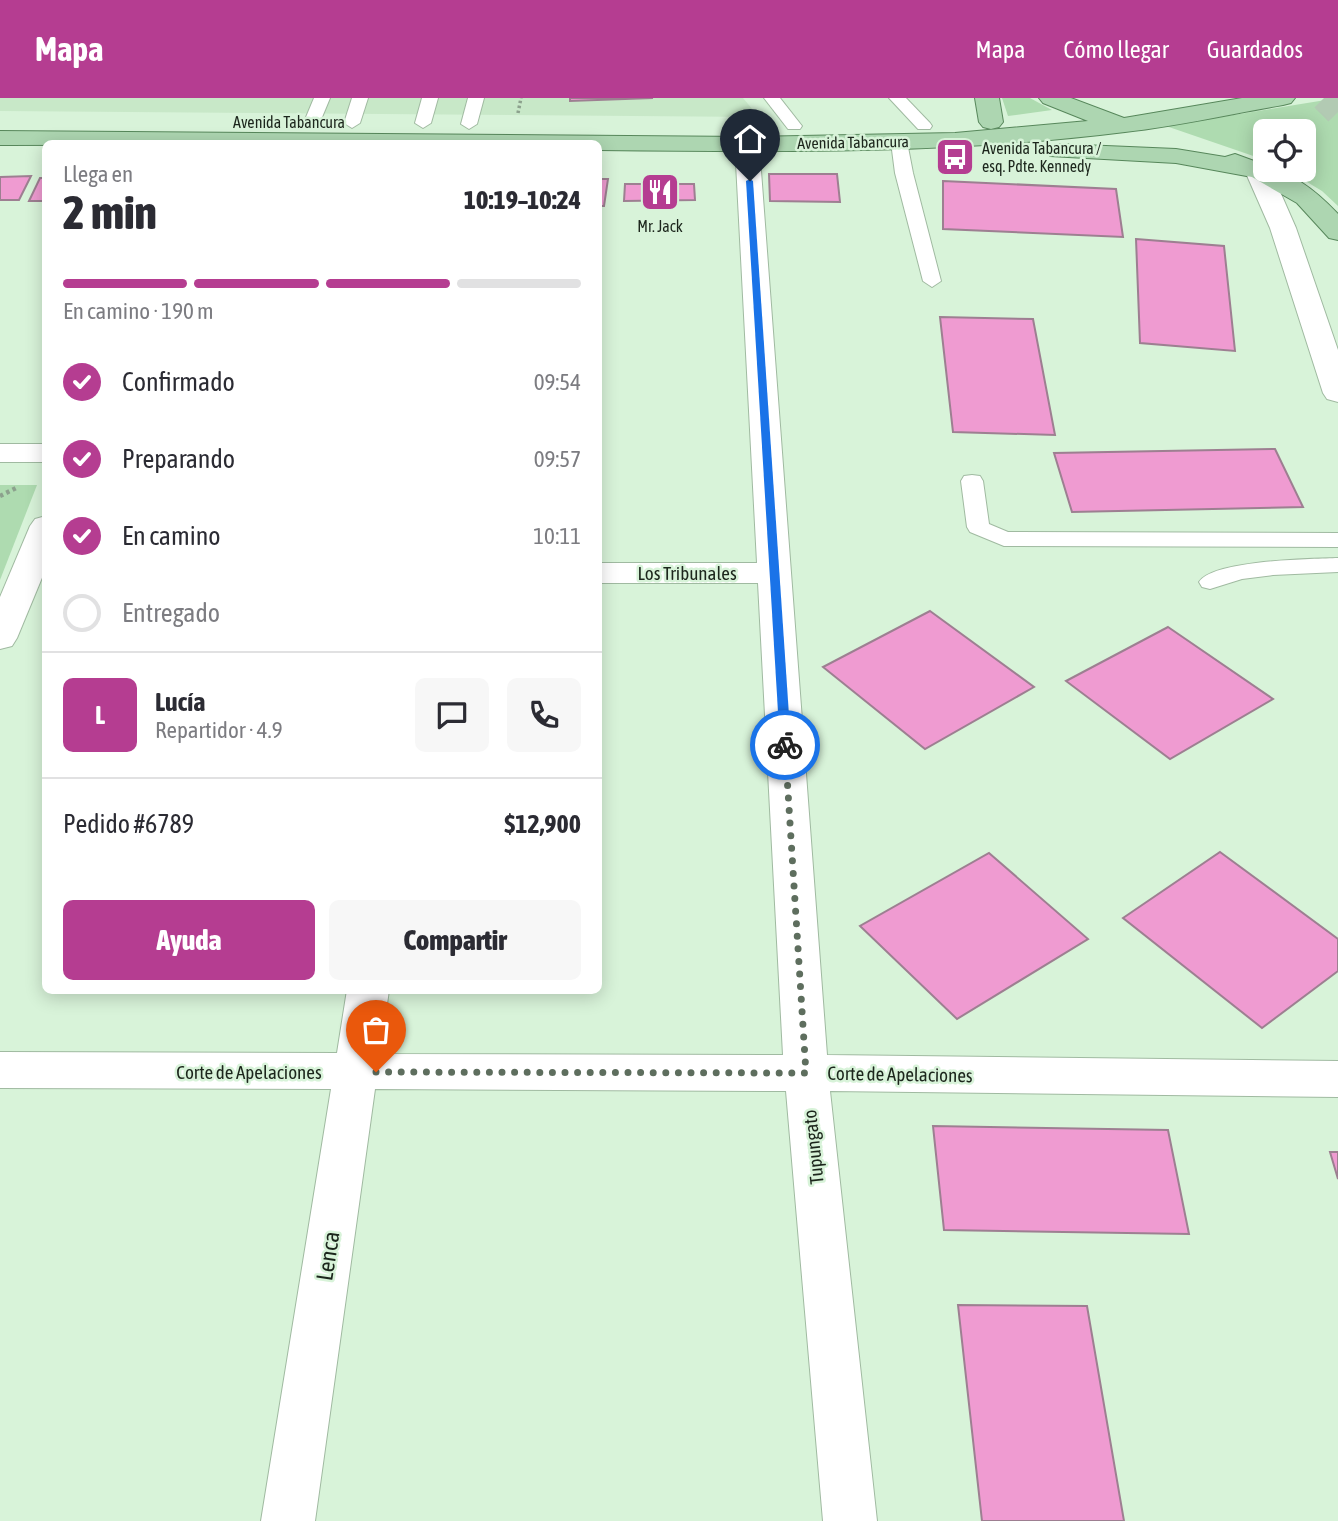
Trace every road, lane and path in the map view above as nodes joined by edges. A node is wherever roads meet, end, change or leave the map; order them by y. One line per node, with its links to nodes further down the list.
1 (322, 98): 19 (lane)
2 (360, 98): 14 (lane)
3 (430, 98): 15 (lane)
4 (476, 98): 16 (lane)
5 (772, 98): 18 (lane)
6 (897, 98): 20 (lane)
7 (987, 98): 13 (main road)
8 (1051, 98): 11 (main road)
9 (1164, 98): 11 (main road, Avenida Tabancura)
10 (1283, 98): 17 (main road, Avenida Tabancura)
11 (1083, 112): 13 (main road, Avenida Tabancura); 17 (main road)
12 (0, 121): 19 (main road, Avenida Tabancura)
13 (991, 122): 20 (main road, Avenida Tabancura)
14 (352, 123): 15 (main road, Avenida Tabancura); 19 (main road, Avenida Tabancura)
15 (424, 123): 16 (main road, Avenida Tabancura)
16 (469, 124): 18 (main road, Avenida Tabancura); 19 (main road)
17 (1126, 125): 20 (main road, Avenida Tabancura); 25 (main road)
18 (794, 126): 20 (main road, Avenida Tabancura)
19 (319, 131): 23 (main road, Avenida Tabancura); 24 (main road, Avenida Tabancura)
20 (911, 136): 24 (main road, Avenida Tabancura); 26 (main road); 30 (lane)
21 (0, 138): 22 (main road, Avenida Tabancura)
22 (129, 140)
23 (206, 140)
24 (747, 144): 40 (street, Tupungato)
25 (1253, 169)
26 (1253, 170)
27 (1263, 182): 31 (street)
28 (1279, 182): 29 (main road)
29 (1338, 232)
30 (932, 281)
31 (1338, 393)
32 (0, 453): 33 (street)
33 (42, 453)
34 (972, 481): 35 (lane)
35 (1338, 540)
36 (42, 545): 38 (street)
37 (1338, 565): 41 (lane)
38 (37, 569): 42 (street)
39 (602, 573): 40 (street, Los Tribunales)
40 (775, 573): 46 (street, Tupungato)
41 (1210, 582)
42 (0, 638)
43 (367, 994): 45 (street, Lenca)
44 (0, 1070): 45 (street, Corte de Apelaciones)
45 (356, 1072): 46 (street, Corte de Apelaciones); 48 (street, Lenca)
46 (806, 1073): 47 (street, Corte de Apelaciones); 49 (street, Tupungato)
47 (1338, 1079)
48 (288, 1521)
49 (850, 1521)

